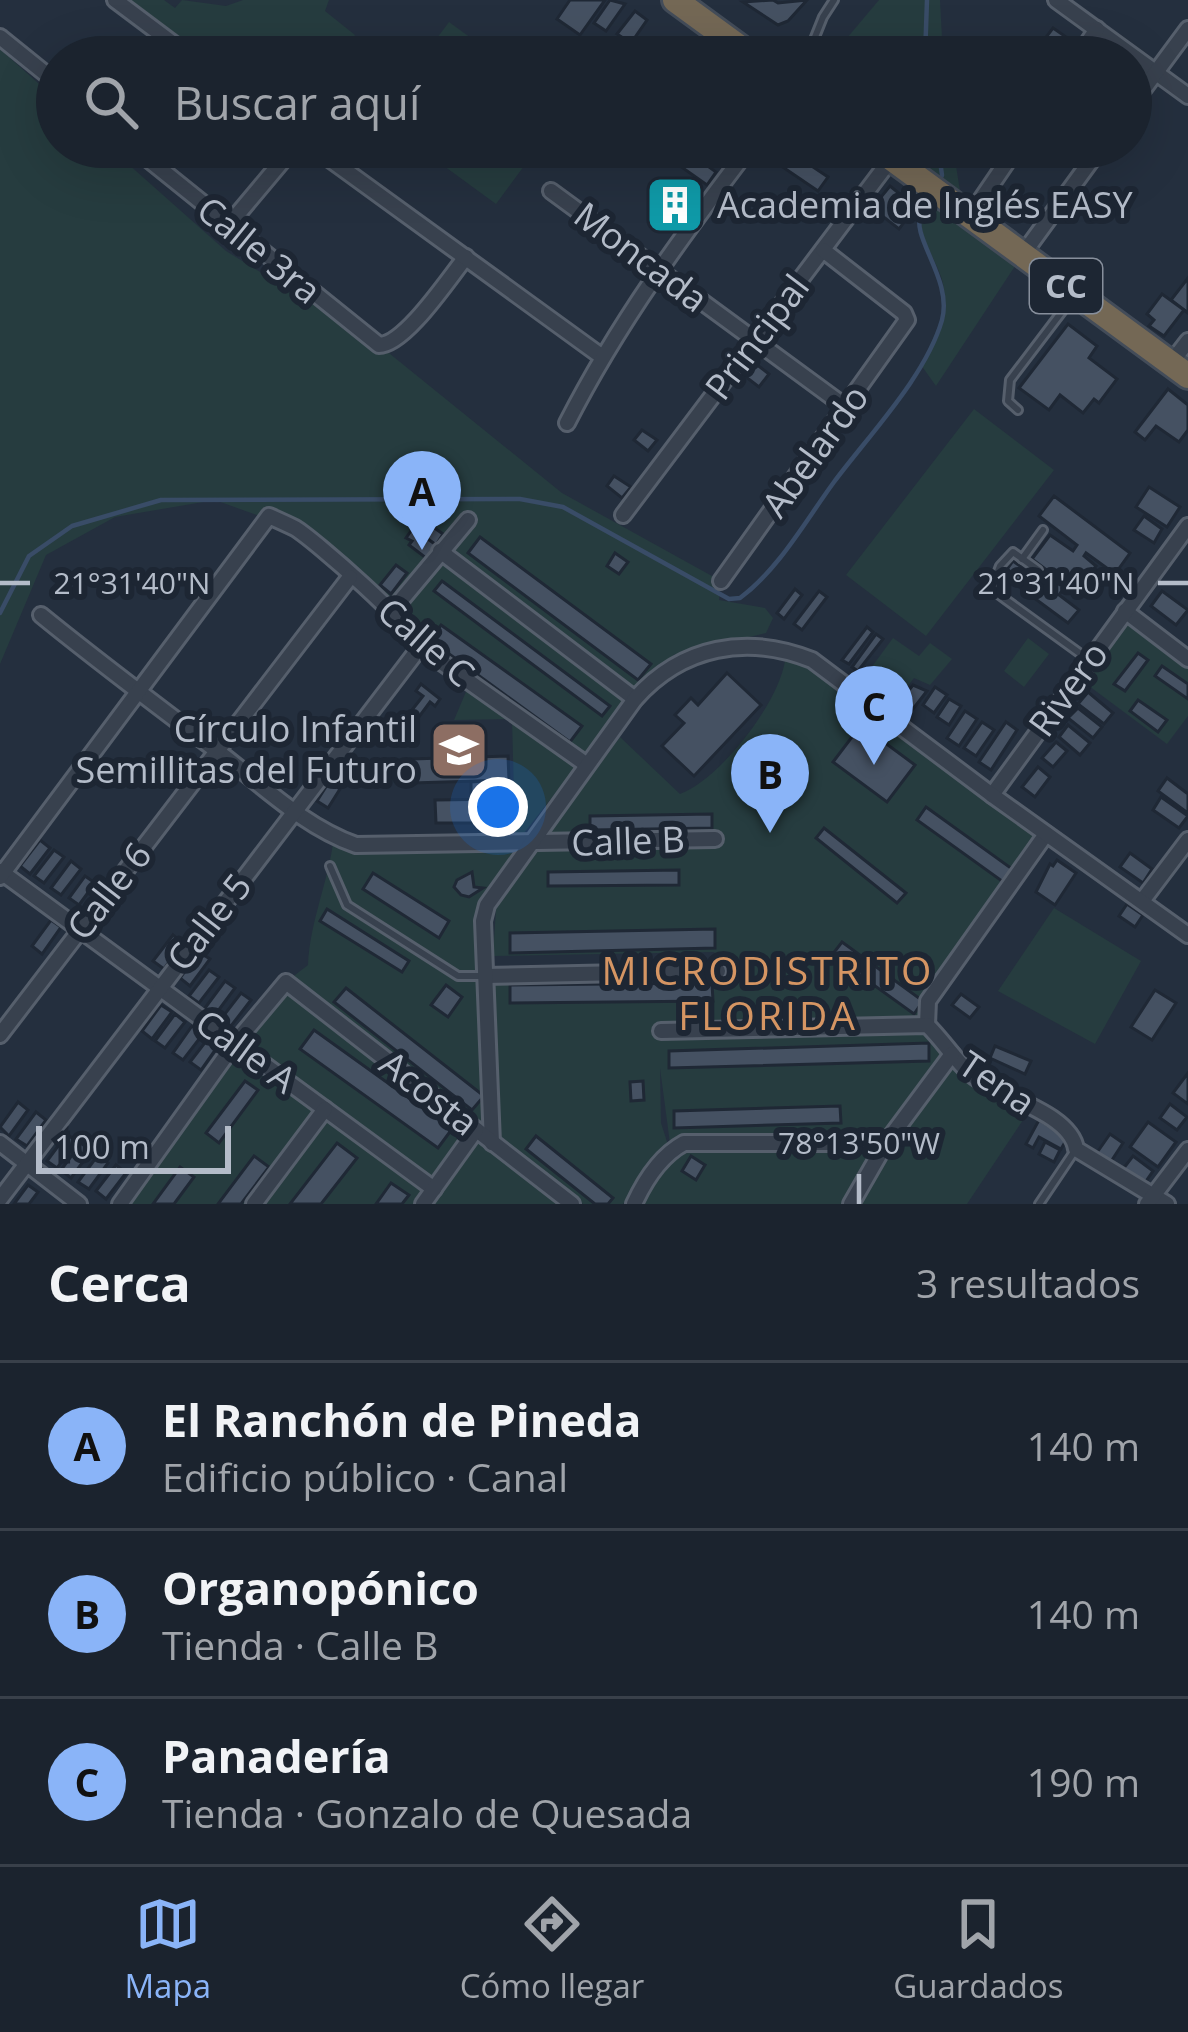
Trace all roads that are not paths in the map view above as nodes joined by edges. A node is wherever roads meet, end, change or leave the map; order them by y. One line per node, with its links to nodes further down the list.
1 (115, 0): 7 (street)
2 (676, 0): 8 (highway)
3 (834, 0): 9 (lane)
4 (1056, 0): 5 (street)
5 (1097, 29): 10 (street); 11 (street)
6 (1188, 29): 15 (street)
7 (163, 36)
8 (725, 36)
9 (815, 36)
10 (1092, 36)
11 (1107, 36)
12 (0, 37): 13 (street)
13 (36, 66)
14 (1152, 69): 15 (street)
15 (1156, 72): 16 (street); 17 (street)
16 (1152, 77)
17 (1188, 96)
18 (158, 168): 28 (street, Calle 3ra)
19 (276, 168): 28 (street)
20 (346, 168): 31 (street)
21 (734, 168): 32 (street)
22 (875, 168): 29 (street, Principal)
23 (905, 168): 27 (highway, CC)
24 (1003, 168): 27 (street)
25 (1085, 168): 30 (street)
26 (551, 191): 32 (street, Moncada)
27 (970, 216): 30 (highway, CC)
28 (227, 227): 31 (street, Calle 3ra)
29 (823, 250): 35 (street, Principal); 38 (street, Abelardo)
30 (1022, 254): 33 (highway, CC)
31 (466, 257): 36 (street)
32 (658, 268): 35 (street, Moncada); 36 (street)
33 (1076, 293): 37 (highway, CC); 39 (lane)
34 (1188, 341): 37 (street)
35 (754, 342): 38 (street, Moncada); 41 (street, Principal)
36 (601, 356): 40 (street)
37 (1179, 370)
38 (847, 408): 49 (street, Abelardo)
39 (1018, 410)
40 (567, 423)
41 (623, 515)
42 (469, 520): 45 (street)
43 (1188, 526): 50 (street, Rivero)
44 (1043, 530): 46 (lane)
45 (440, 551): 51 (street); 57 (street)
46 (1022, 559): 47 (lane); 55 (lane)
47 (1038, 570)
48 (350, 577): 51 (street, Calle C); 56 (street, Calle C); 58 (street, Calle 6)
49 (721, 580)
50 (1125, 610): 54 (street); 55 (street, Rivero)
51 (392, 611): 53 (street, Calle C)
52 (41, 614): 56 (street, Calle B)
53 (420, 647): 59 (street, Calle C); 61 (street, Calle 5)
54 (1188, 658)
55 (1089, 660): 60 (street, Rivero)
56 (136, 693): 58 (street, Calle B); 67 (street)
57 (635, 699): 59 (street); 60 (street)
58 (219, 753): 61 (street, Calle B); 69 (street, Calle 6)
59 (587, 765): 65 (street)
60 (992, 795): 62 (street)
61 (296, 812): 65 (street, Calle B); 73 (street, Calle 5)
62 (1046, 834): 68 (street); 74 (street)
63 (715, 838): 65 (street, Calle B)
64 (1188, 840): 68 (street)
65 (527, 844): 72 (street)
66 (330, 866): 72 (lane)
67 (1, 874): 69 (street, Calle A)
68 (1142, 901): 70 (street)
69 (79, 929): 73 (street, Calle A); 76 (street, Calle 6)
70 (1188, 935)
71 (718, 971): 72 (street)
72 (485, 976): 84 (street)
73 (158, 986): 77 (street, Calle A); 88 (street, Calle 5)
74 (927, 1025): 75 (street, Tena); 78 (street, Tena)
75 (661, 1031)
76 (0, 1035)
77 (236, 1043): 81 (street, Calle A); 82 (street, Acosta); 93 (street)
78 (952, 1054): 79 (street); 80 (street, Tena)
79 (938, 1075): 80 (street); 85 (street)
80 (977, 1078): 86 (street, Tena)
81 (325, 1109): 89 (street, Calle A); 94 (street)
82 (476, 1130): 84 (street, Acosta); 89 (street)
83 (0, 1143): 88 (street)
84 (493, 1143): 96 (street, Acosta)
85 (886, 1143): 97 (street); 98 (street)
86 (1076, 1149): 91 (street, Tena); 99 (lane)
87 (1188, 1150): 91 (street)
88 (27, 1163): 90 (street, Calle 5); 92 (street)
89 (434, 1189): 95 (street)
90 (0, 1199)
91 (1156, 1201)
92 (79, 1204)
93 (120, 1204)
94 (254, 1204)
95 (423, 1204)
96 (572, 1204)
97 (634, 1204)
98 (850, 1204)
99 (1039, 1204)

